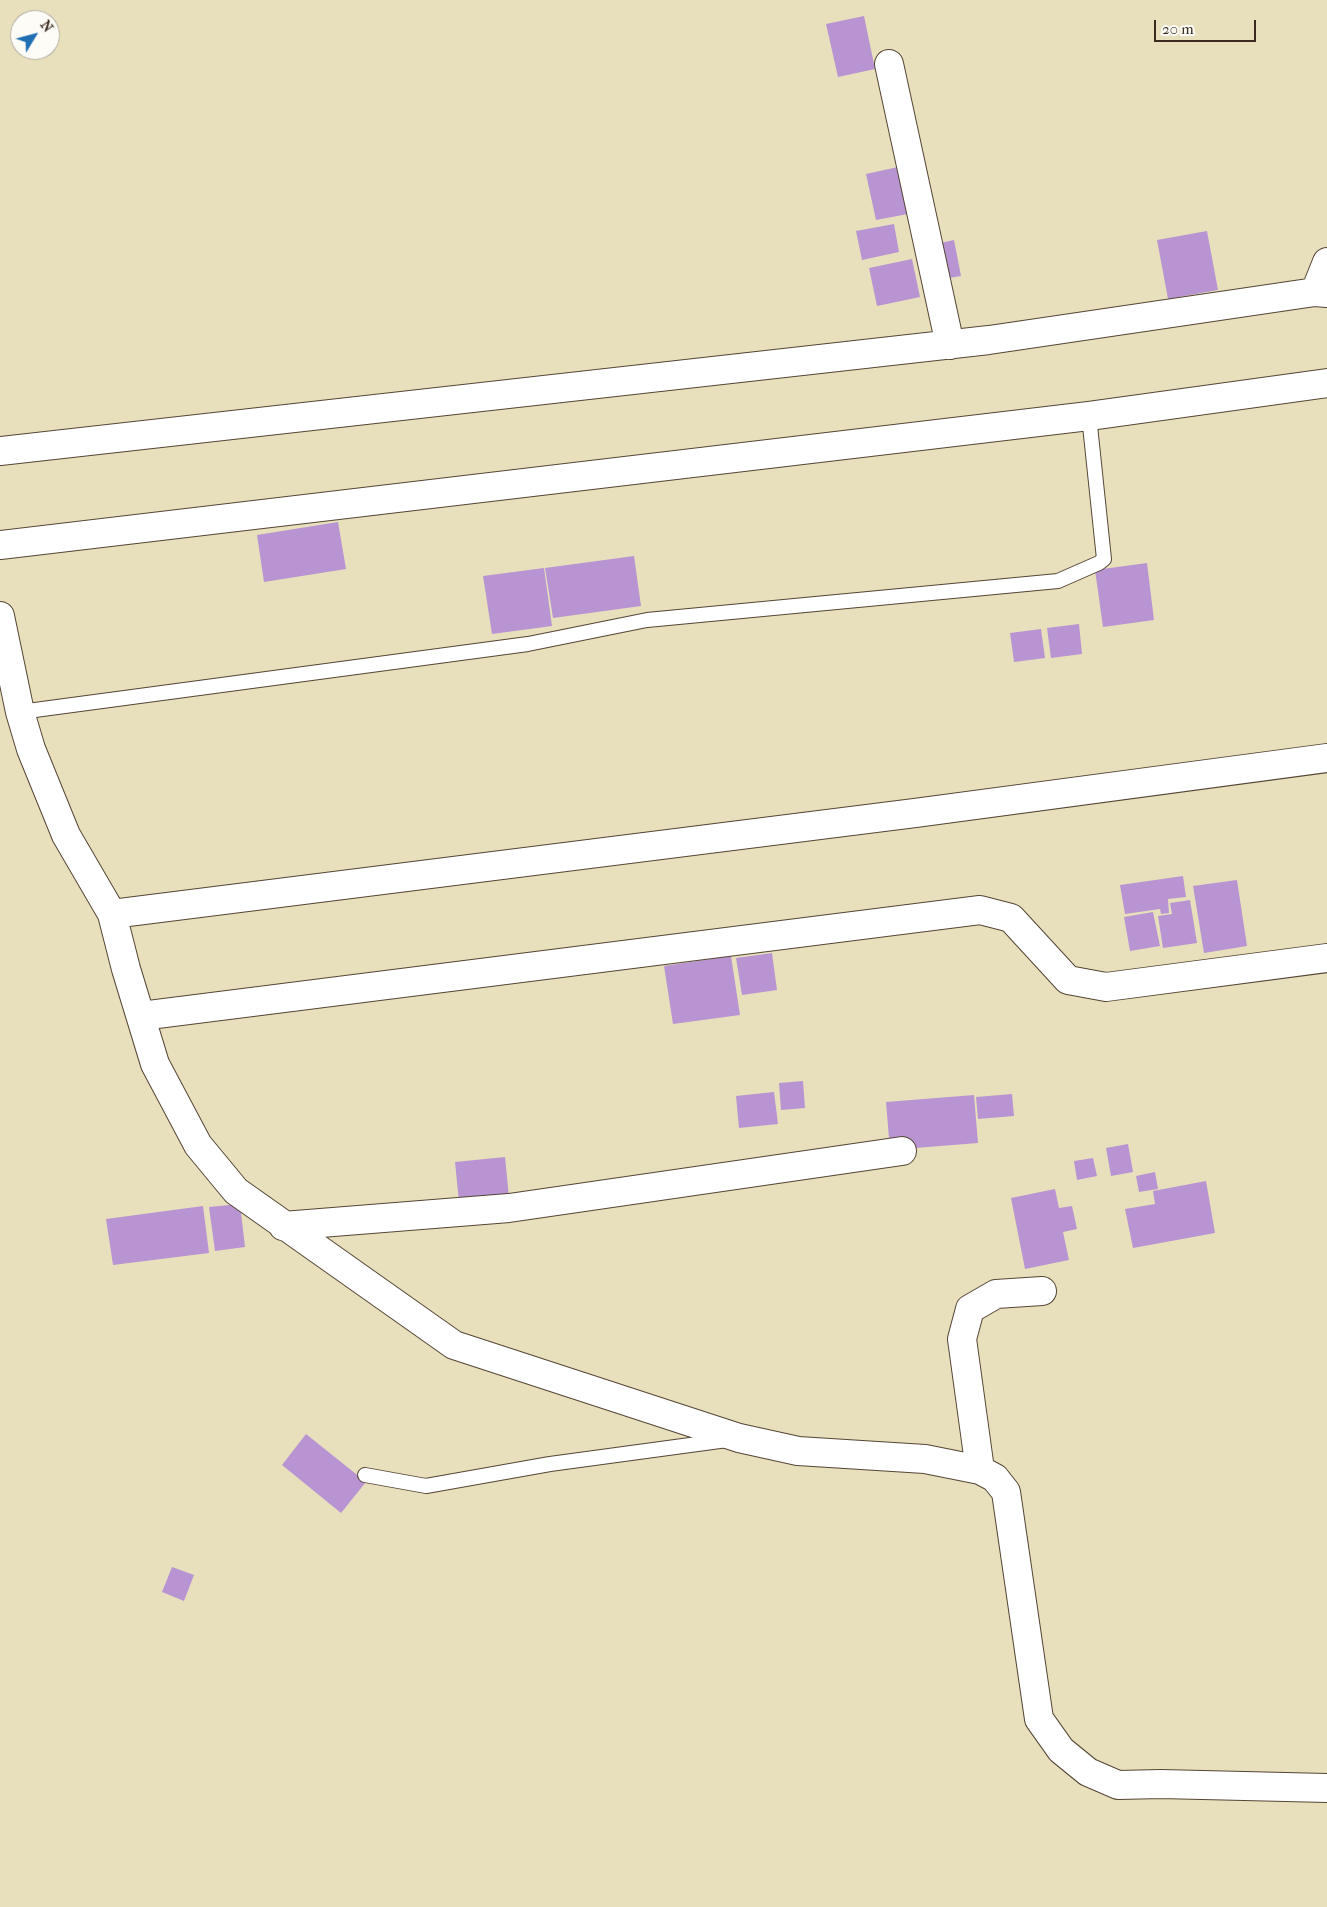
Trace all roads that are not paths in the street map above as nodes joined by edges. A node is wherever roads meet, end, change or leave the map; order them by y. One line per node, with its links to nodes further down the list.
1 (888, 64): 4 (street)
2 (1327, 262): 3 (street)
3 (1321, 292): 4 (street)
4 (950, 344): 7 (street)
5 (1327, 383): 6 (street)
6 (1089, 416): 8 (street); 10 (lane)
7 (0, 451)
8 (0, 545)
9 (0, 616): 10 (street)
10 (20, 712): 12 (street)
11 (1327, 758): 12 (street)
12 (112, 914): 14 (street)
13 (1327, 958): 14 (street)
14 (141, 1016): 16 (street)
15 (902, 1151): 16 (street)
16 (283, 1226): 18 (street)
17 (1042, 1291): 19 (street)
18 (739, 1438): 19 (street); 20 (lane)
19 (980, 1470): 21 (street)
20 (365, 1475)
21 (1327, 1788)

